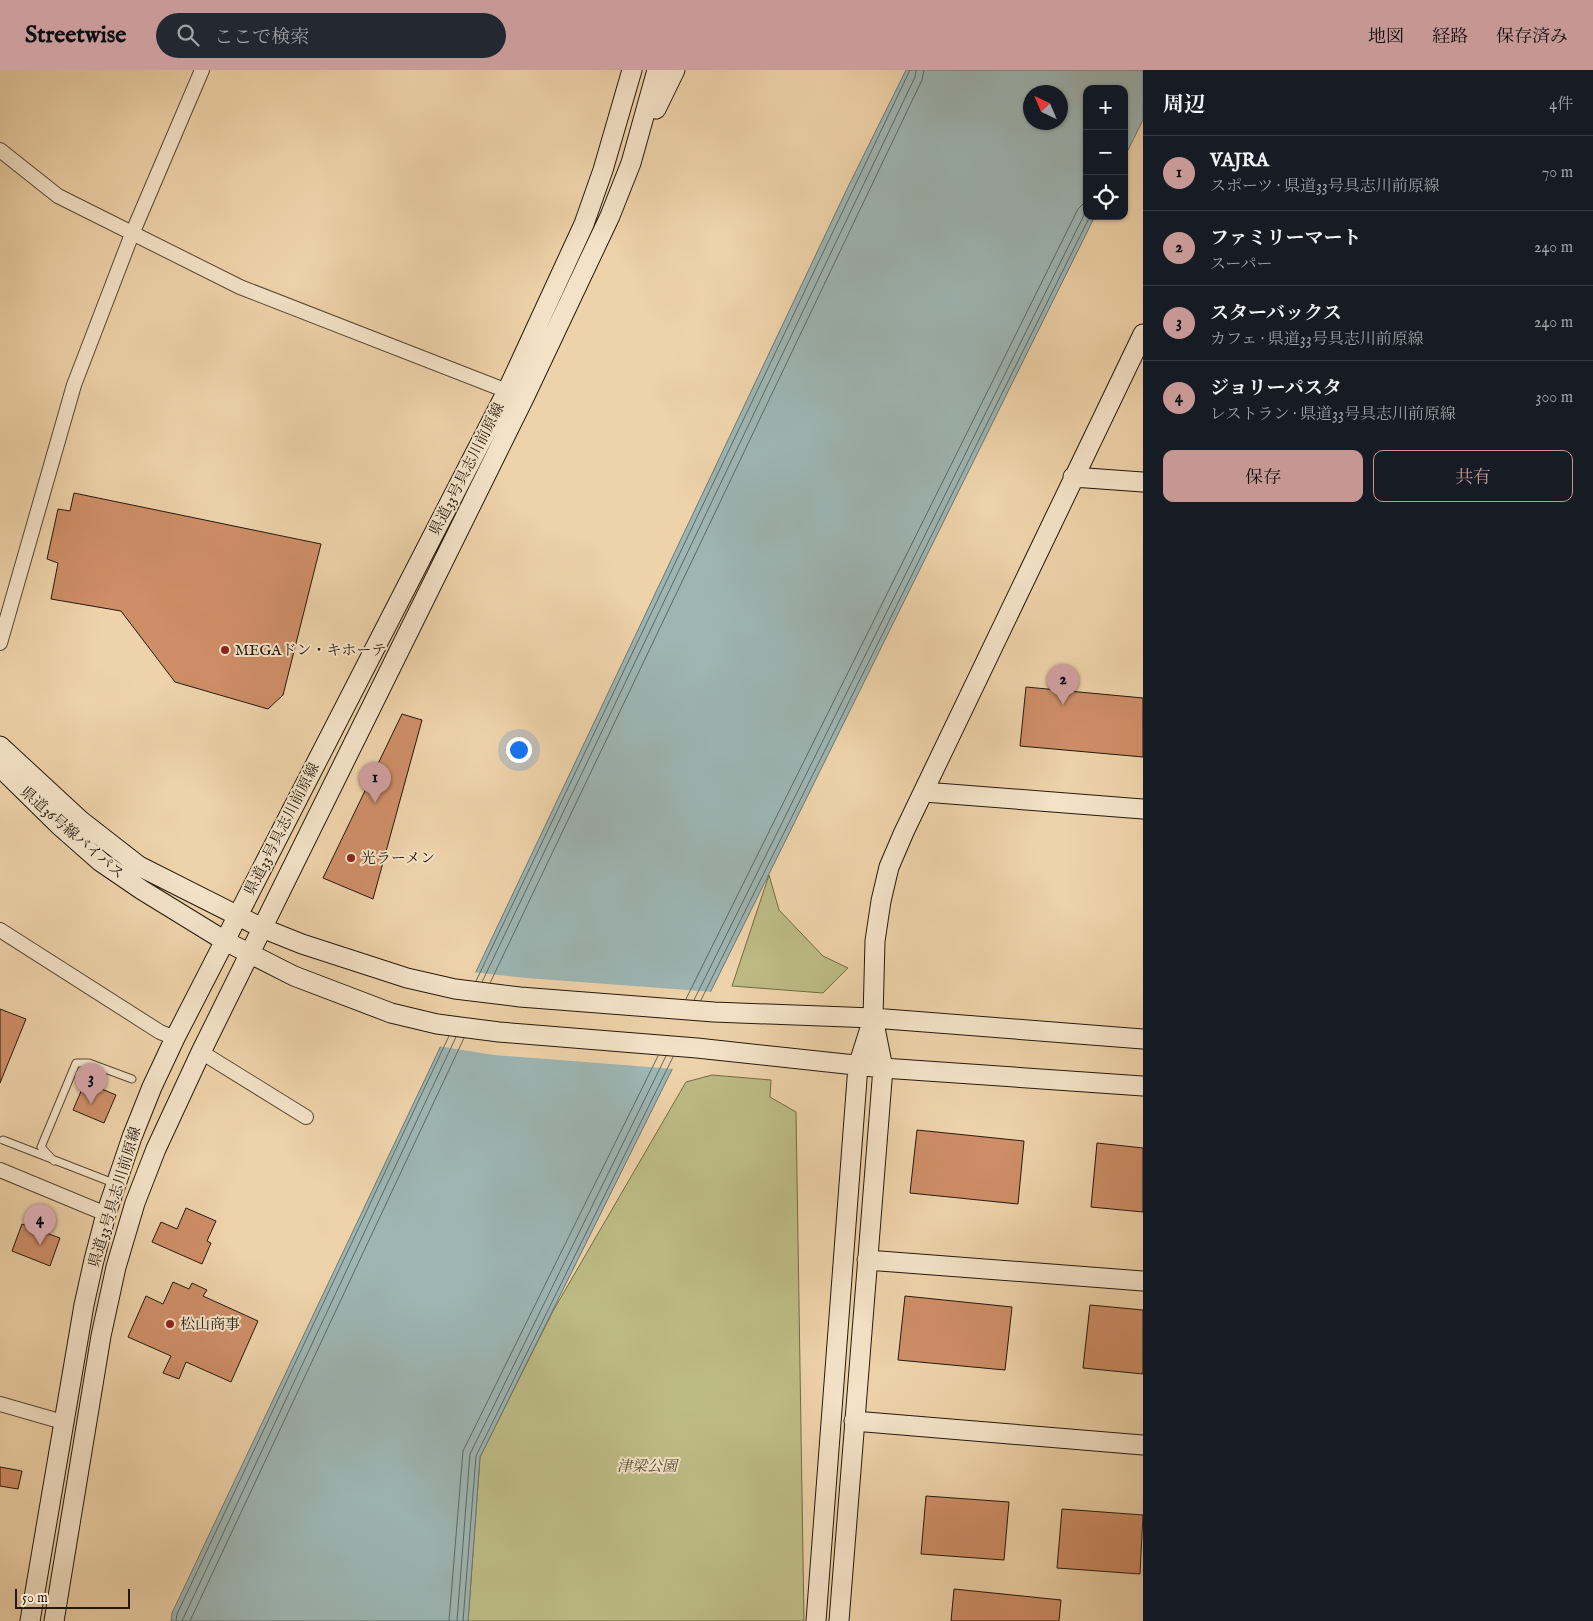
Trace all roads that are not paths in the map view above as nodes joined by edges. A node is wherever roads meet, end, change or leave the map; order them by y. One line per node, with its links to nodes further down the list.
1 (202, 70): 7 (street)
2 (632, 70): 9 (street, 県道33号具志川前原線)
3 (658, 70): 6 (street, 県道33号具志川前原線)
4 (675, 70): 6 (street)
5 (0, 150): 7 (street)
6 (631, 162): 18 (street, 県道33号具志川前原線)
7 (132, 234): 9 (street); 12 (street)
8 (1143, 334): 10 (street)
9 (506, 391): 17 (street, 県道33号具志川前原線)
10 (1073, 477): 11 (street); 15 (street)
11 (1143, 482)
12 (0, 641)
13 (0, 746): 17 (street, 県道36号線バイパス)
14 (0, 767): 20 (street, 県道36号線バイパス)
15 (924, 792): 16 (street); 22 (street)
16 (1143, 809)
17 (238, 916): 18 (street, 県道36号線バイパス); 20 (street, 県道33号具志川前原線)
18 (262, 928): 21 (street, 県道33号具志川前原線); 22 (street, 県道36号線バイパス)
19 (0, 930): 23 (street)
20 (225, 941): 21 (street, 県道36号線バイパス); 23 (street, 県道33号具志川前原線)
21 (249, 954): 25 (street, 県道33号具志川前原線); 26 (street, 県道36号線バイパス)
22 (873, 1018): 24 (street, 県道36号線バイパス); 26 (street); 27 (street)
23 (174, 1038): 34 (street, 県道33号具志川前原線)
24 (1143, 1039)
25 (201, 1052): 30 (street); 43 (street, 県道33号具志川前原線)
26 (858, 1066): 27 (street, 県道36号線バイパス); 44 (street)
27 (884, 1068): 29 (street, 県道36号線バイパス); 36 (street)
28 (132, 1079): 32 (lane)
29 (1143, 1086)
30 (306, 1117)
31 (3, 1140): 32 (lane)
32 (54, 1161): 34 (lane)
33 (0, 1170): 35 (street)
34 (116, 1184): 35 (street, 県道33号具志川前原線)
35 (106, 1214): 40 (street, 県道33号具志川前原線)
36 (866, 1260): 37 (street); 39 (street)
37 (1143, 1281)
38 (0, 1404): 40 (street)
39 (854, 1421): 41 (street); 45 (street)
40 (63, 1422): 42 (street, 県道33号具志川前原線)
41 (1143, 1444)
42 (30, 1621)
43 (54, 1621)
44 (816, 1621)
45 (839, 1621)

